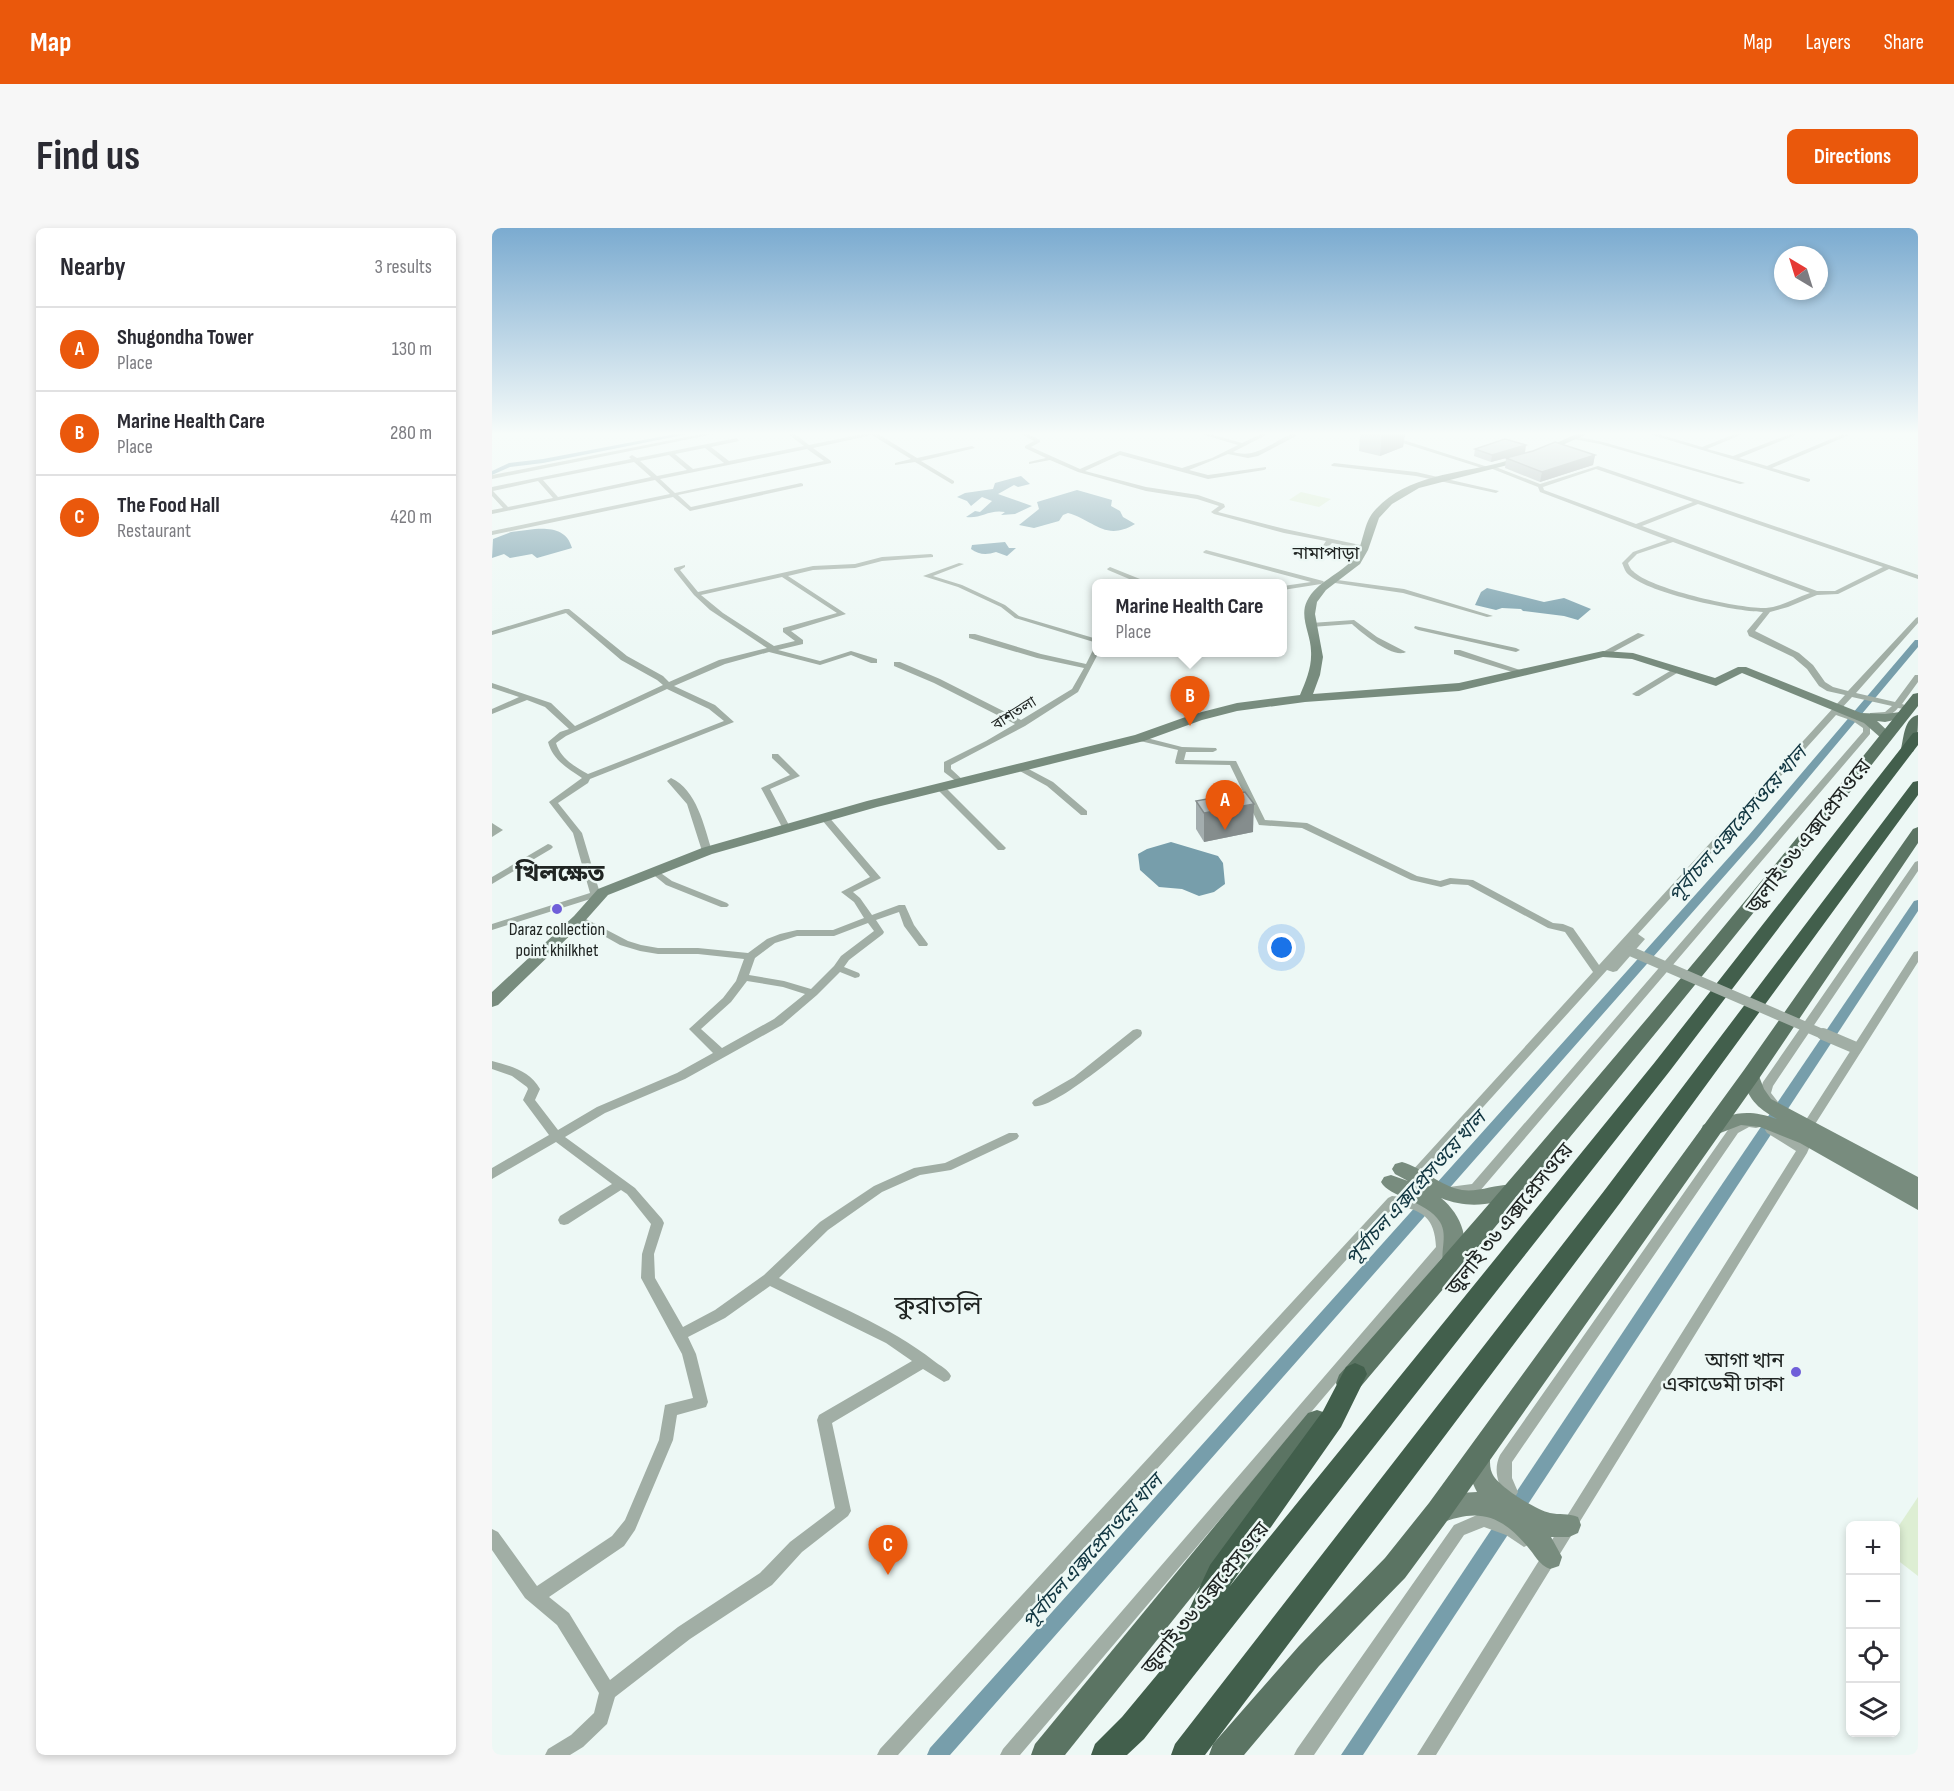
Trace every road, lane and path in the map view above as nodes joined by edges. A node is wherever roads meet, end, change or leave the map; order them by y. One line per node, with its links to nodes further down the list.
1 (504, 505): 11 (street)
2 (526, 505): 11 (street)
3 (624, 505): 14 (street)
4 (687, 505): 5 (street)
5 (710, 505)
6 (1222, 505): 16 (street)
7 (1384, 505): 16 (street)
8 (1580, 505): 13 (street)
9 (1690, 505): 13 (street)
10 (1708, 505): 21 (street)
11 (507, 509): 12 (street)
12 (492, 512)
13 (1636, 526): 15 (street)
14 (492, 533)
15 (1673, 540): 28 (street); 30 (street)
16 (1362, 551): 26 (street)
17 (1206, 552): 26 (street)
18 (930, 556): 23 (street)
19 (961, 564): 38 (street)
20 (683, 566): 29 (street)
21 (1888, 567): 24 (street); 28 (street)
22 (1110, 570): 25 (street)
23 (783, 575): 29 (street); 39 (street)
24 (1918, 577)
25 (1134, 579)
26 (1326, 582): 27 (street); 31 (street); 33 (street)
27 (1287, 587)
28 (1816, 593): 30 (street)
29 (697, 594): 39 (street)
30 (1768, 610): 58 (street)
31 (1489, 616)
32 (1918, 619): 56 (street)
33 (1311, 625): 41 (street); 55 (street)
34 (1418, 628): 40 (street)
35 (492, 633): 52 (street)
36 (1641, 635): 43 (street)
37 (972, 636): 47 (street)
38 (1092, 640)
39 (772, 650): 45 (street); 52 (street)
40 (1516, 650)
41 (1402, 652)
42 (1457, 652): 49 (street)
43 (1602, 654): 48 (street); 49 (street)
44 (1093, 657): 47 (street, বাশতলা)
45 (874, 661)
46 (897, 664): 59 (street)
47 (1087, 666): 59 (street, বাশতলা)
48 (1678, 670): 53 (street); 56 (street)
49 (1525, 673): 55 (street)
50 (1918, 677): 58 (street)
51 (492, 685): 54 (street)
52 (670, 687): 60 (street); 67 (street)
53 (1636, 694)
54 (527, 697): 57 (street); 60 (street)
55 (1305, 699): 61 (street)
56 (1837, 710): 58 (street); 58 (street); 89 (street)
57 (492, 712)
58 (1893, 717): 62 (main road); 117 (main road); 118 (street)
59 (1022, 724): 69 (street, বাশতলা)
60 (574, 729): 67 (street)
61 (1139, 738): 63 (street); 66 (street)
62 (1913, 742): 134 (highway, জুলাই ৩৬ এক্সপ্রেসওয়ে)
63 (1182, 749): 64 (street); 95 (street)
64 (1213, 750)
65 (775, 756): 75 (street)
66 (1021, 768): 69 (street); 72 (street)
67 (587, 777): 84 (street)
68 (671, 781): 80 (street)
69 (961, 782): 71 (street)
70 (1918, 785): 143 (highway)
71 (940, 787): 73 (street); 79 (street)
72 (1084, 813)
73 (825, 818): 75 (street); 87 (street)
74 (492, 826): 77 (street)
75 (786, 829): 80 (street)
76 (1918, 832): 106 (main road)
77 (492, 834)
78 (548, 847): 83 (street)
79 (1002, 848)
80 (707, 851): 82 (street)
81 (1918, 864): 108 (street)
82 (655, 873): 84 (street); 85 (street)
83 (492, 881)
84 (599, 893): 86 (street); 88 (street)
85 (724, 906)
86 (579, 919): 93 (street); 99 (street)
87 (868, 919): 90 (street); 93 (street); 94 (street)
88 (493, 926)
89 (1631, 935): 91 (street); 95 (street)
90 (923, 944)
91 (1630, 951): 95 (street); 102 (street, bridge)
92 (1918, 954): 101 (street)
93 (750, 956): 97 (street)
94 (838, 968): 96 (street); 98 (street)
95 (1601, 968): 114 (street)
96 (855, 975)
97 (743, 977): 98 (street); 103 (street)
98 (813, 993): 103 (street)
99 (492, 1001)
100 (1137, 1033): 107 (street)
101 (1868, 1034): 102 (street); 104 (street)
102 (1856, 1048): 104 (street)
103 (720, 1053): 112 (street)
104 (1849, 1064): 110 (street)
105 (492, 1065): 112 (street)
106 (1751, 1075): 108 (street); 109 (main road)
107 (1038, 1103)
108 (1760, 1112): 109 (street); 110 (street); 129 (street)
109 (1710, 1130): 128 (main road)
110 (1802, 1131): 116 (street); 119 (street); 131 (street)
111 (1013, 1136): 123 (street)
112 (557, 1137): 113 (street); 115 (street)
113 (492, 1174)
114 (1407, 1174): 118 (street); 121 (street)
115 (621, 1184): 120 (street); 124 (street)
116 (1918, 1186)
117 (1511, 1191): 118 (street); 122 (main road)
118 (1478, 1195)
119 (1918, 1202)
120 (564, 1220)
121 (1446, 1225): 122 (street); 138 (street); 139 (street)
122 (1452, 1263): 126 (main road)
123 (769, 1279): 124 (street); 125 (street)
124 (680, 1335): 133 (street)
125 (925, 1361): 127 (street); 135 (street)
126 (1355, 1374): 134 (highway); 140 (main road)
127 (944, 1376)
128 (1480, 1452): 130 (main road); 131 (street)
129 (1510, 1492)
130 (1450, 1507): 131 (street); 144 (main road)
131 (1555, 1535): 145 (street); 146 (street)
132 (492, 1537): 133 (street)
133 (536, 1596): 135 (street)
134 (1167, 1685): 136 (highway, জুলাই ৩৬ এক্সপ্রেসওয়ে)
135 (609, 1692): 137 (street)
136 (1133, 1728): 141 (highway); 142 (highway)
137 (554, 1755)
138 (886, 1755)
139 (1009, 1755)
140 (1046, 1755)
141 (1106, 1755)
142 (1116, 1755)
143 (1186, 1755)
144 (1224, 1755)
145 (1303, 1755)
146 (1426, 1755)

